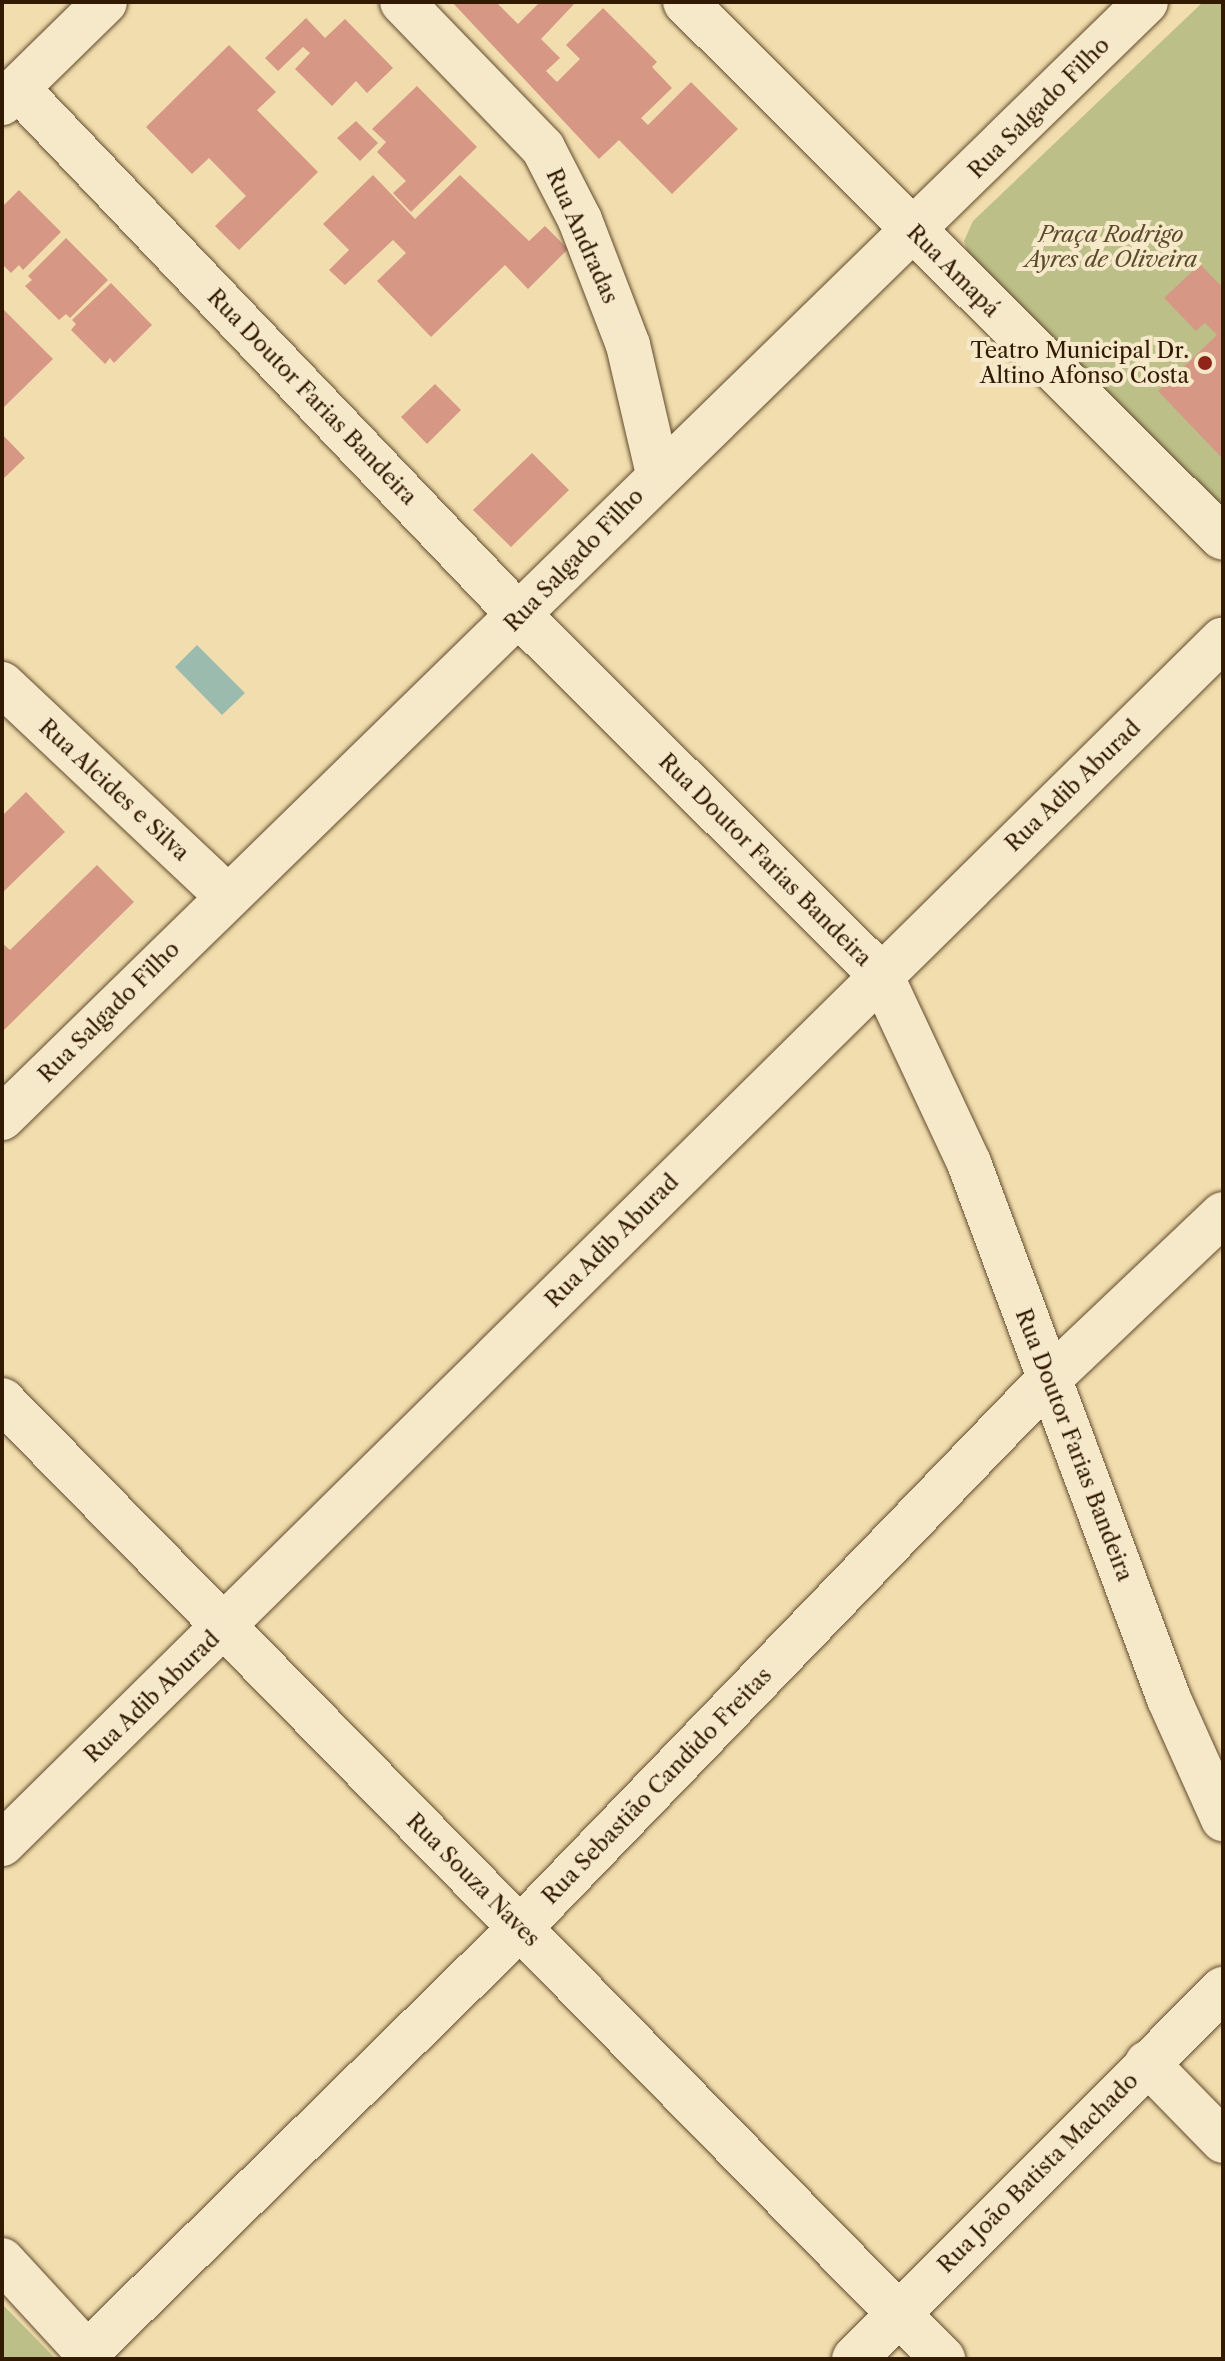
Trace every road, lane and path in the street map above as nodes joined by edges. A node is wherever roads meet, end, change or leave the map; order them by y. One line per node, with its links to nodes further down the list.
1 (105, 2): 5 (street)
2 (402, 2): 7 (street, Rua Andradas)
3 (685, 2): 6 (street, Rua Amapá)
4 (1146, 2): 6 (street, Rua Salgado Filho)
5 (9, 95): 9 (street, Rua Doutor Farias Bandeira)
6 (914, 232): 7 (street, Rua Salgado Filho); 8 (street, Rua Amapá)
7 (658, 474): 9 (street, Rua Salgado Filho)
8 (1223, 538)
9 (521, 617): 12 (street, Rua Salgado Filho); 13 (street, Rua Doutor Farias Bandeira)
10 (1223, 639): 13 (street, Rua Adib Aburad)
11 (2, 684): 12 (street, Rua Alcides e Silva)
12 (227, 896): 14 (street, Rua Salgado Filho)
13 (881, 975): 16 (street, Rua Doutor Farias Bandeira); 18 (street, Rua Adib Aburad)
14 (2, 1118)
15 (1223, 1214): 16 (street, Rua Sebastião Candido Freitas)
16 (1048, 1380): 19 (street, Rua Doutor Farias Bandeira); 21 (street, Rua Sebastião Candido Freitas)
17 (2, 1400): 18 (street, Rua Souza Naves)
18 (223, 1627): 20 (street, Rua Adib Aburad); 21 (street, Rua Souza Naves)
19 (1223, 1819)
20 (2, 1844)
21 (520, 1928): 26 (street, Rua Souza Naves); 27 (street, Rua Sebastião Candido Freitas)
22 (1223, 1989): 23 (street, Rua João Batista Machado)
23 (1147, 2063): 24 (street); 26 (street, Rua João Batista Machado)
24 (1223, 2141)
25 (2, 2260): 27 (street)
26 (899, 2314): 28 (street, Rua João Batista Machado); 29 (street, Rua Souza Naves)
27 (90, 2356)
28 (854, 2359)
29 (943, 2359)

